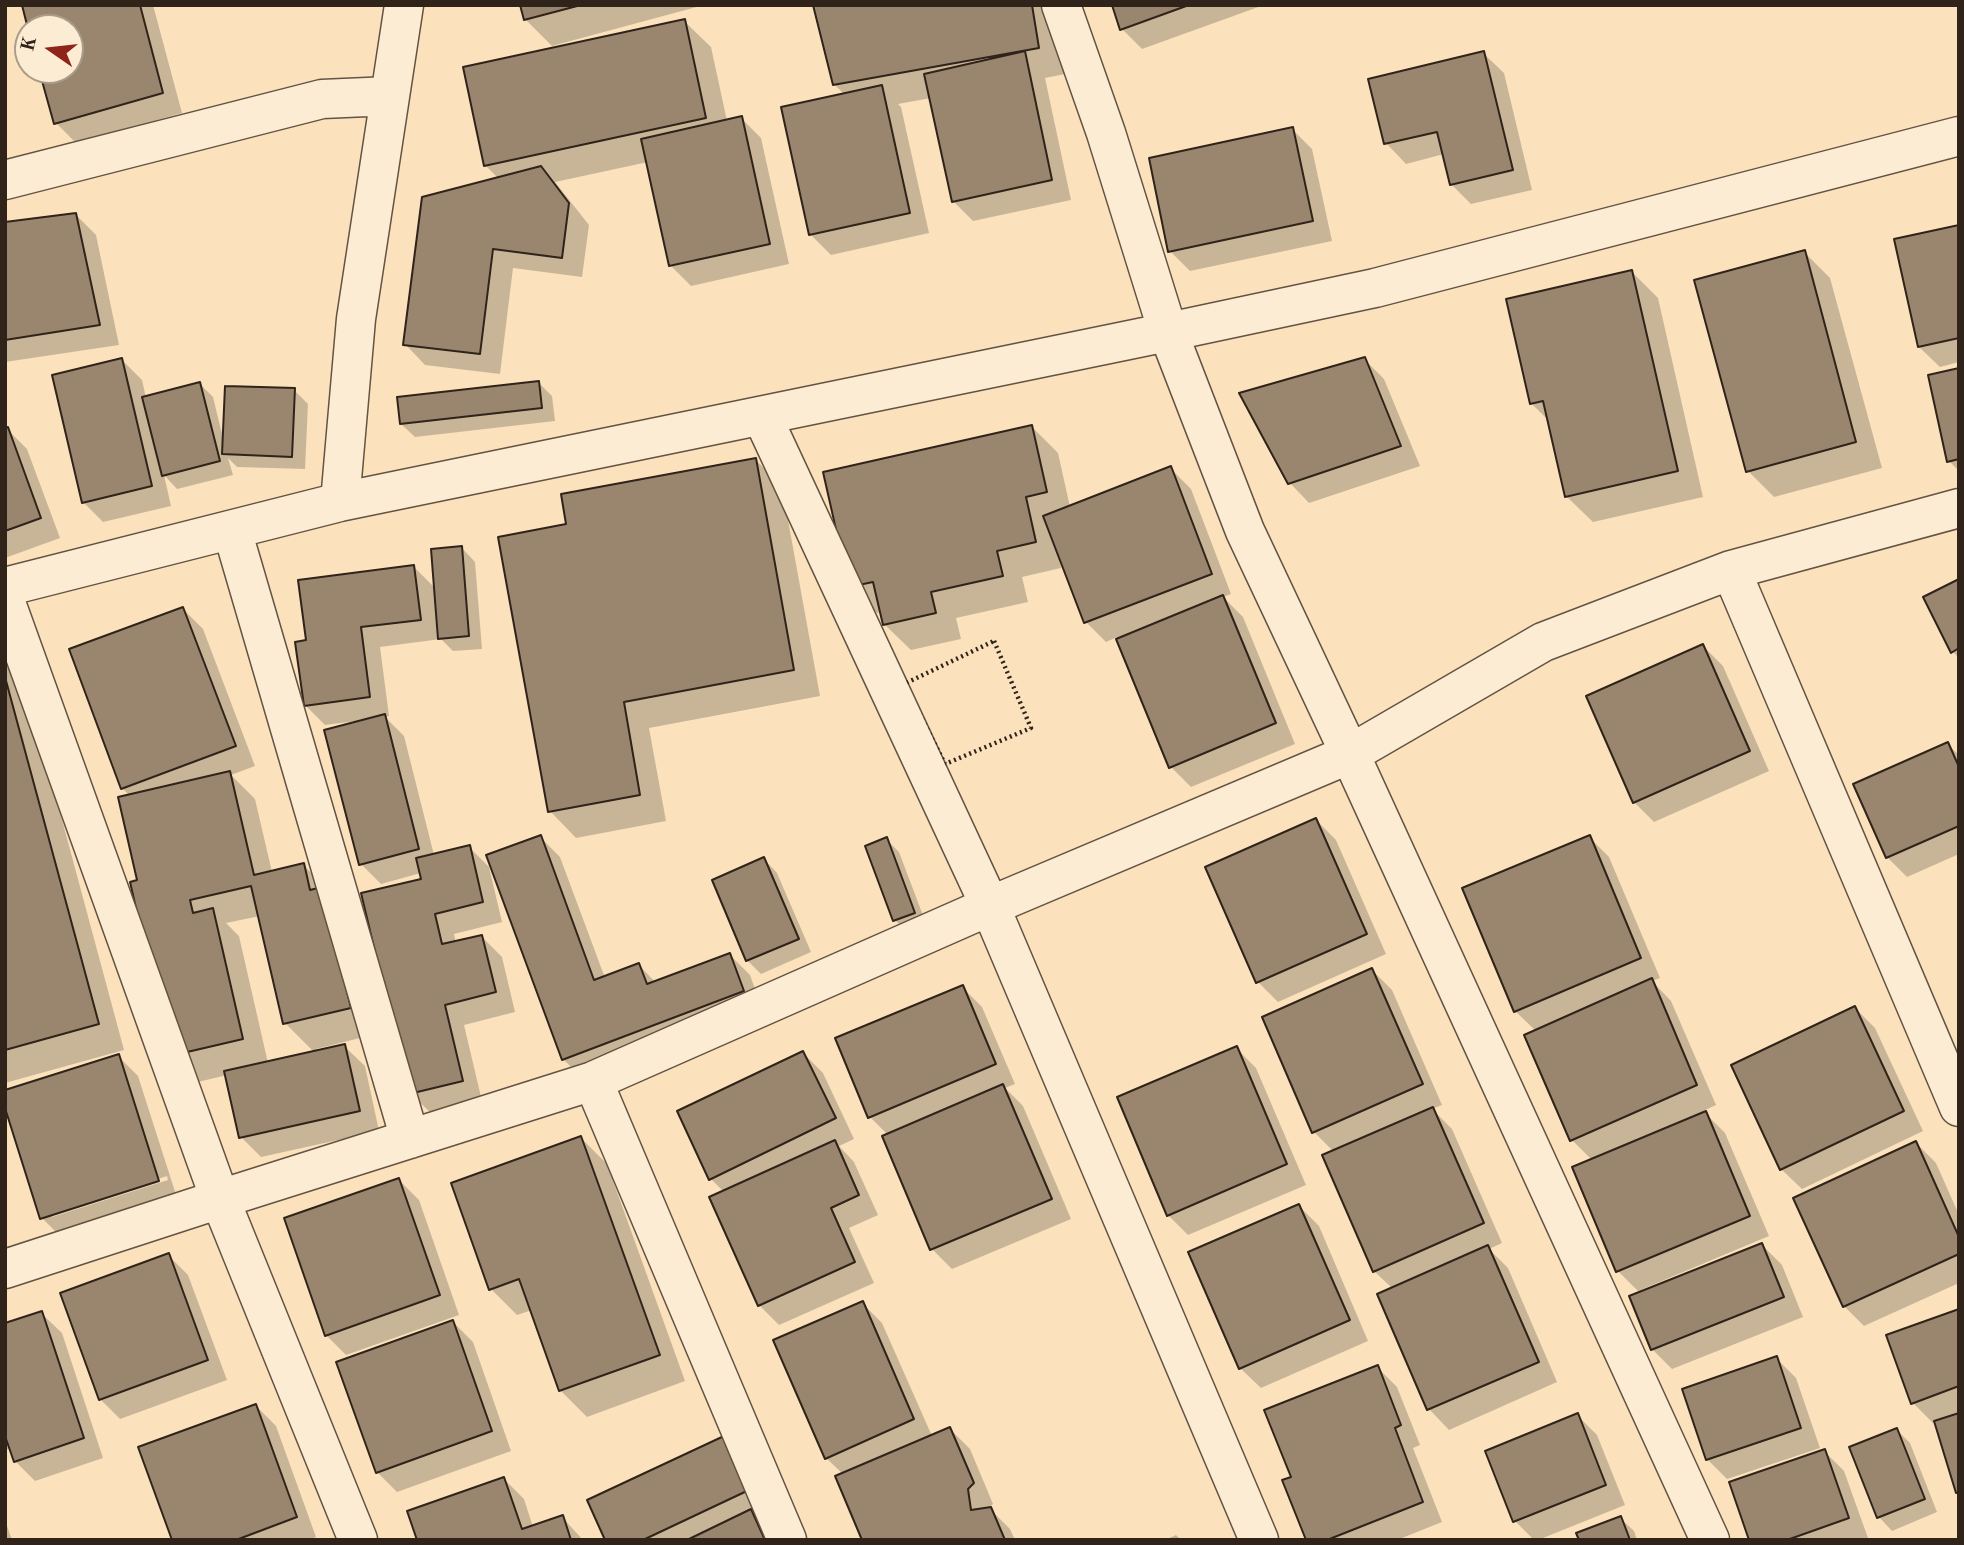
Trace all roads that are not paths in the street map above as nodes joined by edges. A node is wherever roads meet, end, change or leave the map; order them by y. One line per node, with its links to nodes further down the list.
1 (404, 5): 3 (street)
2 (1061, 5): 6 (street)
3 (390, 96): 5 (street); 8 (street)
4 (1959, 136): 6 (street)
5 (5, 180)
6 (1168, 332): 7 (street); 14 (street)
7 (762, 416): 8 (street); 15 (street)
8 (340, 502): 10 (street)
9 (1959, 508): 11 (street)
10 (232, 530): 12 (street); 18 (street)
11 (1731, 570): 14 (street); 17 (street)
12 (5, 587)
13 (5, 600): 19 (street)
14 (1350, 754): 15 (street); 24 (street)
15 (990, 906): 16 (street); 23 (street)
16 (593, 1081): 18 (street); 22 (street)
17 (1959, 1107)
18 (411, 1139): 19 (street)
19 (220, 1199): 20 (street); 21 (street)
20 (5, 1269)
21 (358, 1540)
22 (788, 1540)
23 (1259, 1540)
24 (1710, 1540)

